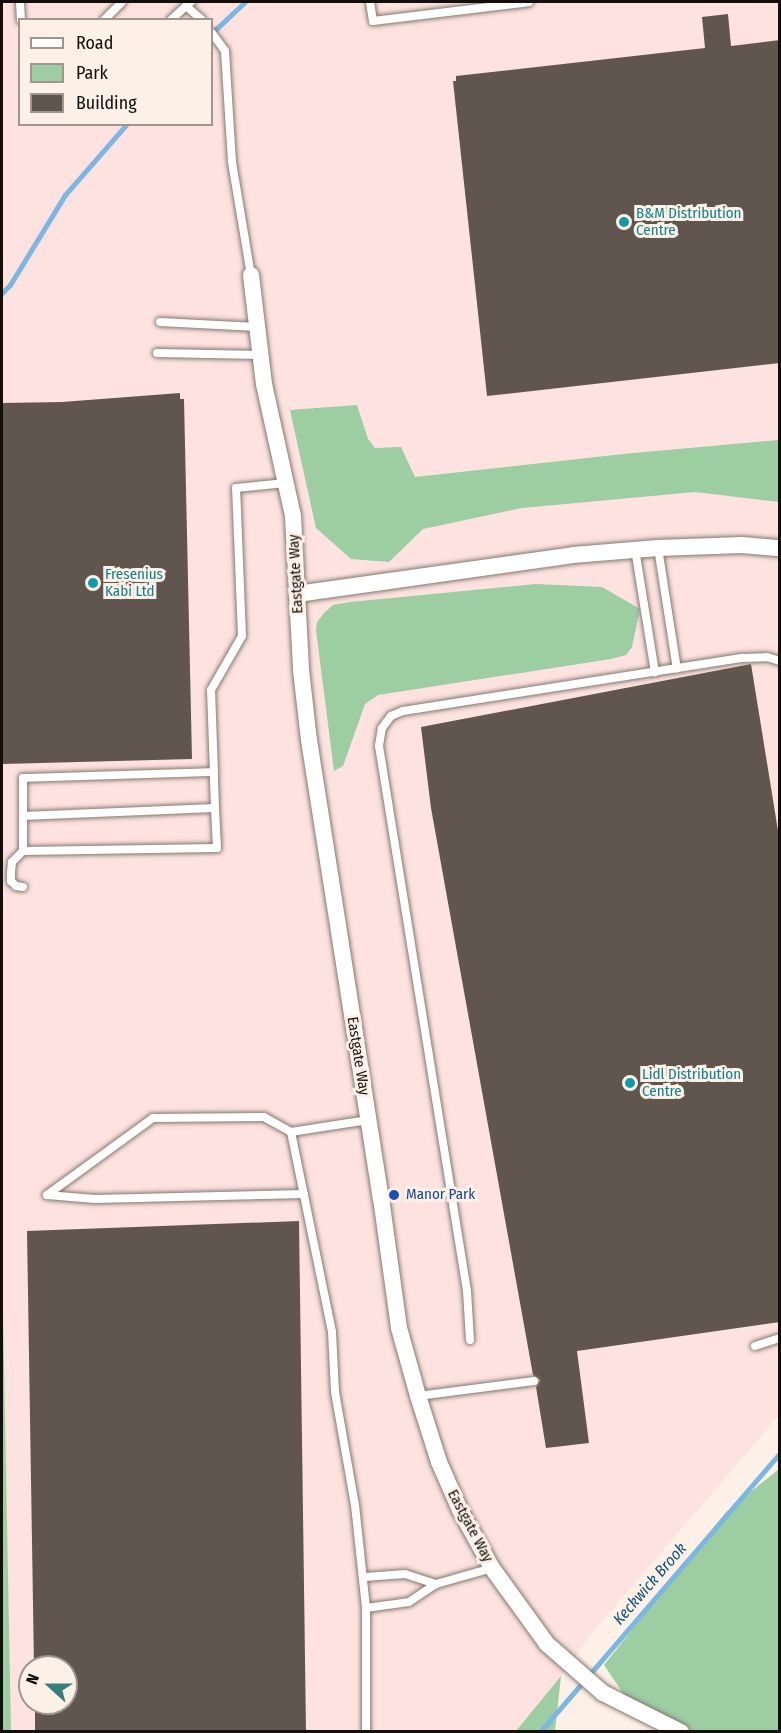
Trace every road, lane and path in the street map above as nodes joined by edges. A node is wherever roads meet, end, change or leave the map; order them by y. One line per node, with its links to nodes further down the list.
1 (20, 2): 6 (lane)
2 (122, 2): 7 (lane)
3 (370, 2): 4 (lane)
4 (529, 2)
5 (188, 4): 8 (lane); 9 (lane)
6 (21, 18)
7 (106, 18)
8 (173, 18)
9 (200, 18)
10 (213, 34): 11 (lane)
11 (251, 275): 13 (street, Eastgate Way)
12 (160, 322): 13 (lane)
13 (257, 327): 15 (street, Eastgate Way)
14 (157, 353): 15 (lane)
15 (260, 355): 16 (street, Eastgate Way)
16 (286, 483): 20 (street, Eastgate Way); 24 (lane)
17 (658, 548): 18 (street); 19 (street); 22 (lane)
18 (780, 548)
19 (635, 549): 20 (street); 23 (lane)
20 (297, 594): 29 (street, Eastgate Way)
21 (780, 661): 22 (lane)
22 (677, 669): 23 (lane)
23 (655, 672): 33 (lane)
24 (214, 772): 25 (lane); 26 (lane)
25 (216, 808): 26 (lane); 27 (lane)
26 (23, 816): 27 (lane)
27 (24, 851): 28 (lane)
28 (23, 887)
29 (368, 1120): 30 (lane); 36 (street, Eastgate Way)
30 (291, 1132): 31 (lane); 31 (lane)
31 (304, 1194): 38 (lane)
32 (780, 1338): 34 (lane)
33 (470, 1340)
34 (755, 1346)
35 (534, 1381): 36 (lane)
36 (418, 1396): 37 (street, Eastgate Way)
37 (492, 1568): 39 (lane); 42 (street, Eastgate Way)
38 (365, 1577): 39 (lane); 40 (lane)
39 (436, 1584): 40 (lane)
40 (366, 1608): 41 (lane)
41 (366, 1731)
42 (681, 1731)

